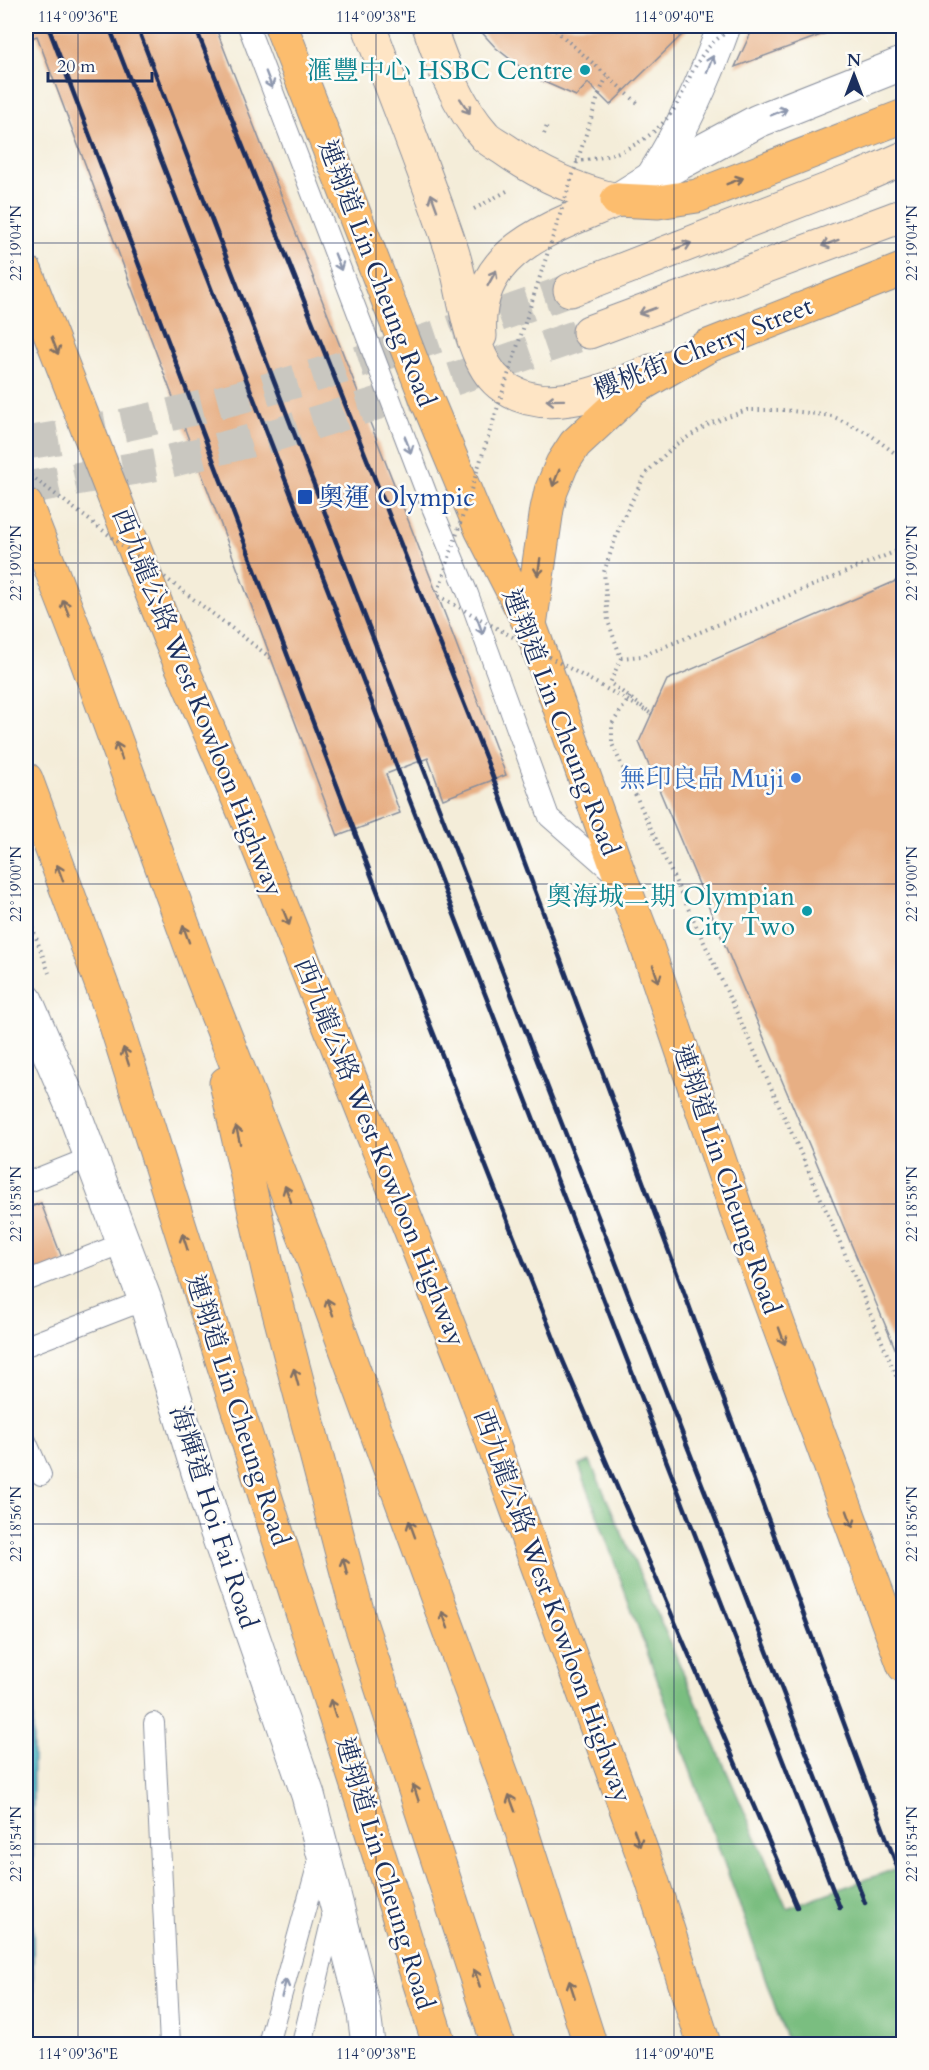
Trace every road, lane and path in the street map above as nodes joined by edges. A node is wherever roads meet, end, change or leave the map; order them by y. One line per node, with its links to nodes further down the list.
1 (248, 26): 36 (lane, one-way to 36)
2 (281, 26): 31 (main road, 連翔道 Lin Cheung Road)
3 (369, 26): 26 (main road, 櫻桃街 Cherry Street, one-way to 3)
4 (429, 26): 18 (main road, one-way to 18)
5 (551, 26): 9 (path)
6 (724, 26): 16 (street, one-way to 6)
7 (737, 26): 15 (path, bridge)
8 (903, 63): 16 (street, one-way to 8)
9 (607, 76): 10 (path); 15 (path, bridge)
10 (640, 105)
11 (903, 116): 18 (main road, one-way to 11)
12 (548, 123): 13 (path)
13 (543, 135)
14 (903, 158): 23 (main road, one-way to 14)
15 (576, 161): 34 (path, bridge)
16 (652, 178): 18 (street)
17 (507, 191): 19 (path)
18 (617, 200): 26 (main road, one-way to 18)
19 (465, 213)
20 (903, 215): 24 (main road, 櫻桃街 Cherry Street, one-way to 24)
21 (903, 269): 25 (main road, 櫻桃街 Cherry Street)
22 (26, 272): 59 (main road, 西九龍公路 West Kowloon Highway, one-way to 59)
23 (570, 290)
24 (589, 332)
25 (708, 346): 26 (main road, 櫻桃街 Cherry Street, one-way to 26); 31 (main road, one-way to 31)
26 (481, 355)
27 (903, 460): 33 (path)
28 (26, 472): 32 (path, bridge)
29 (26, 505): 37 (main road, one-way to 29)
30 (903, 548): 33 (path)
31 (530, 625): 36 (main road, 連翔道 Lin Cheung Road)
32 (271, 658)
33 (621, 658): 34 (path)
34 (630, 697): 45 (path)
35 (27, 785): 57 (main road, 連翔道 Lin Cheung Road, one-way to 35)
36 (621, 879): 48 (main road, 連翔道 Lin Cheung Road, one-way to 48)
37 (202, 977): 52 (main road, one-way to 37); 58 (main road, one-way to 37)
38 (26, 1002): 39 (street, 海輝道 Hoi Fai Road)
39 (91, 1157): 40 (lane); 41 (street, 海輝道 Hoi Fai Road)
40 (26, 1183)
41 (123, 1243): 42 (lane); 43 (street, 海輝道 Hoi Fai Road)
42 (26, 1281)
43 (145, 1300): 44 (lane); 50 (street, 海輝道 Hoi Fai Road)
44 (26, 1346)
45 (903, 1396)
46 (26, 1441): 47 (lane)
47 (41, 1475)
48 (903, 1666)
49 (153, 1723): 53 (lane)
50 (322, 1849): 51 (street, 海輝道 Hoi Fai Road); 54 (lane, one-way to 50)
51 (336, 1902): 55 (lane); 56 (street, 海輝道 Hoi Fai Road)
52 (497, 2039)
53 (170, 2044)
54 (268, 2044)
55 (302, 2044)
56 (368, 2044)
57 (439, 2044)
58 (590, 2044)
59 (704, 2044)

